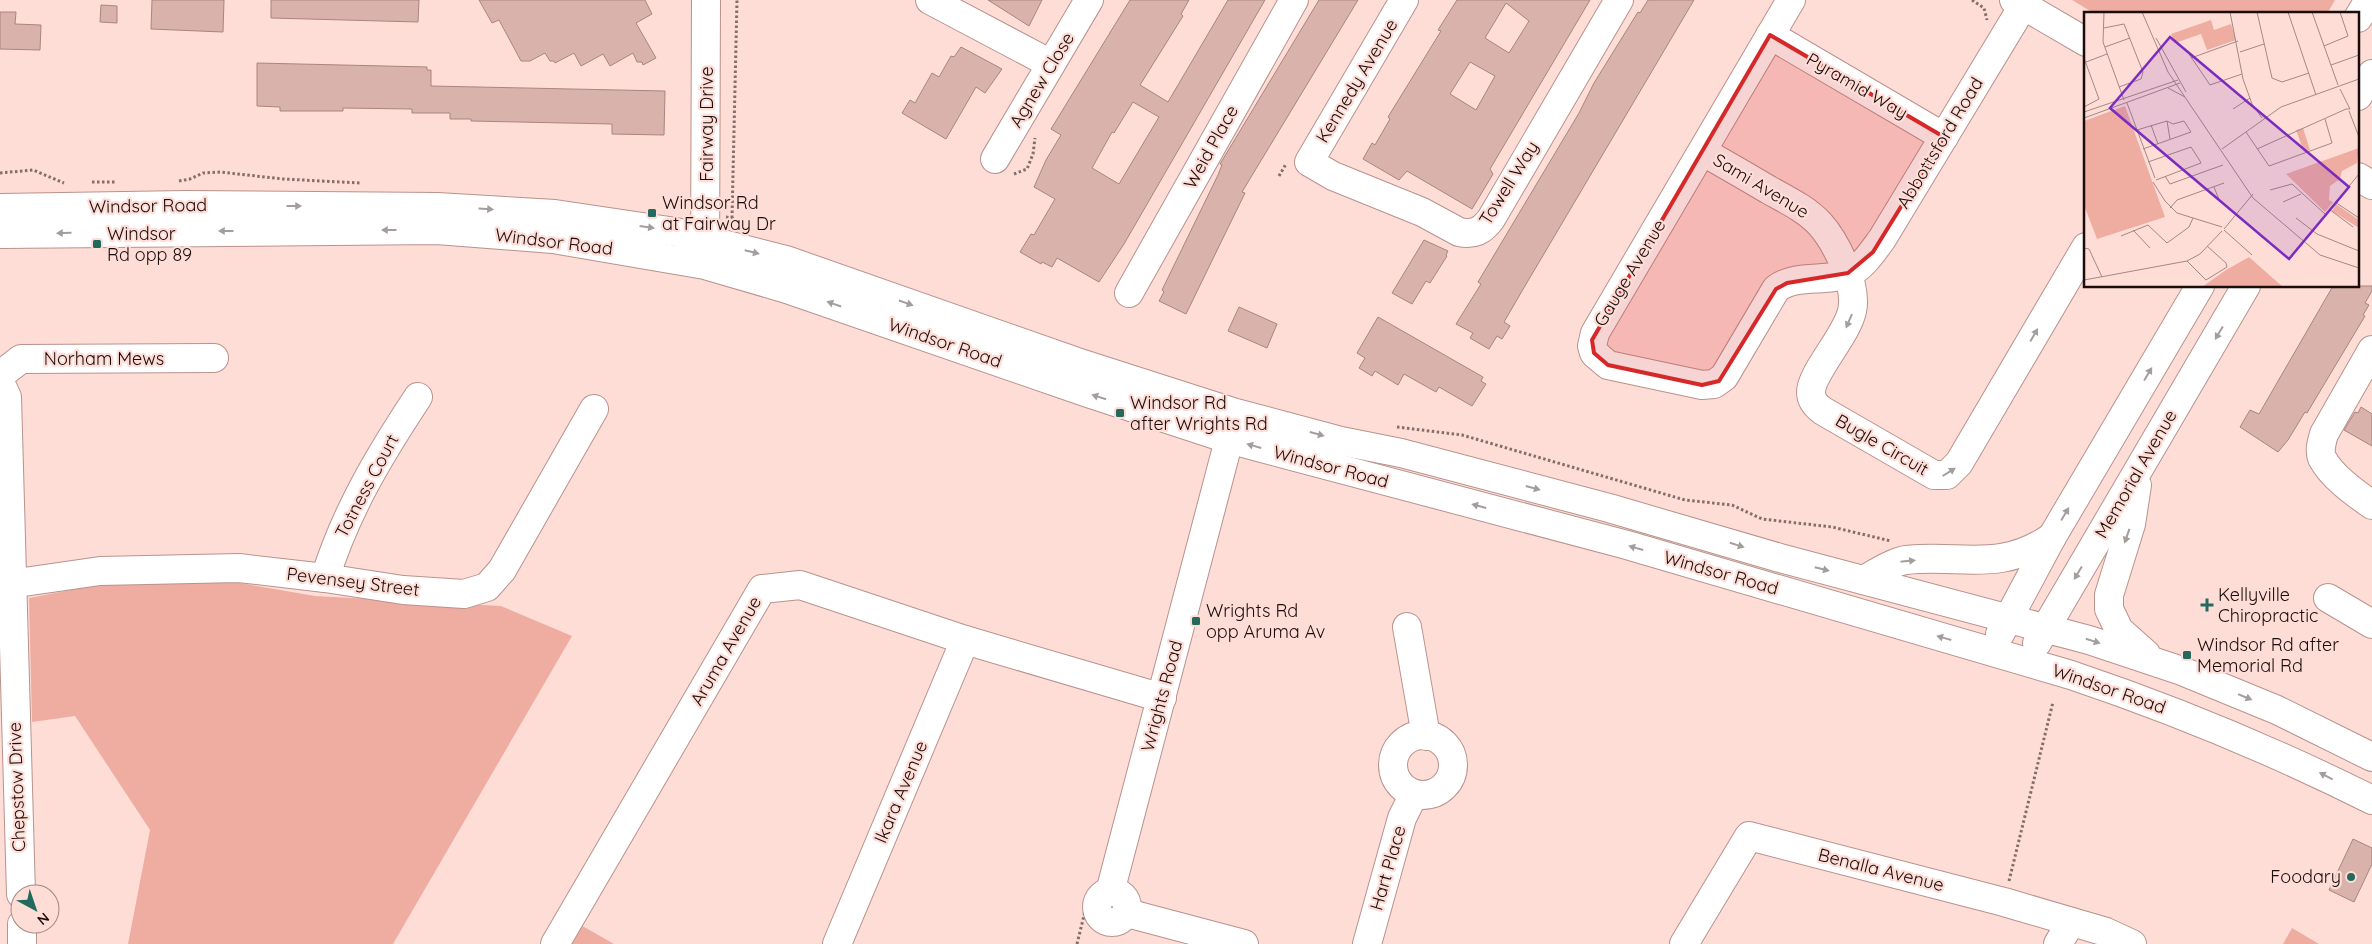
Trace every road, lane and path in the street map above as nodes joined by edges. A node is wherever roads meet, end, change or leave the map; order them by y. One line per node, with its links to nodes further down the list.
1 (737, 0): 24 (path)
2 (930, 0): 14 (street)
3 (1089, 0): 14 (street, Agnew Close)
4 (1294, 0): 31 (street, Weid Place)
5 (1404, 0): 20 (street, Kennedy Avenue)
6 (1619, 0): 20 (street, Towell Way)
7 (1791, 0): 12 (street, Gauge Avenue)
8 (2369, 0): 11 (street)
9 (2019, 3): 13 (street); 17 (street, Abbottsford Road)
10 (708, 4): 27 (street, Fairway Drive)
11 (2360, 15)
12 (1770, 35): 17 (street, Pyramid Way); 18 (street, Gauge Avenue)
13 (2084, 41)
14 (1051, 64): 19 (street, Agnew Close)
15 (2372, 74): 16 (street)
16 (2360, 93)
17 (1944, 137): 28 (street, Abbottsford Road)
18 (1703, 152): 28 (street, Sami Avenue); 28 (street, Gauge Avenue)
19 (995, 159)
20 (1309, 162)
21 (2360, 178): 22 (street)
22 (2372, 185)
23 (0, 208): 27 (street, Windsor Road, one-way to 27)
24 (732, 218)
25 (0, 234): 27 (street, Windsor Road, one-way to 25)
26 (2084, 250): 28 (street, Bugle Circuit, one-way to 26)
27 (705, 252): 39 (street, Windsor Road, one-way to 39); 41 (street, Windsor Road, one-way to 27)
28 (1848, 273)
29 (2199, 288): 44 (street, one-way to 29)
30 (2245, 288): 42 (street, Memorial Avenue, one-way to 42)
31 (1129, 293)
32 (2372, 350): 36 (street)
33 (214, 358): 34 (street, Norham Mews)
34 (0, 375)
35 (0, 382): 48 (street, Chepstow Drive)
36 (2363, 385): 43 (street)
37 (418, 397): 46 (street, Totness Court)
38 (594, 409): 46 (street, Pevensey Street)
39 (1236, 413): 41 (street, Wrights Road); 47 (street, Windsor Road, one-way to 47)
40 (1389, 427): 45 (path)
41 (1228, 439): 56 (street, Windsor Road, one-way to 41); 59 (street, Wrights Road)
42 (2139, 471): 53 (street, Memorial Avenue, one-way to 53); 58 (street, one-way to 58)
43 (2372, 505)
44 (2052, 537): 47 (street, one-way to 44); 51 (street)
45 (1897, 541)
46 (325, 578): 48 (street, Pevensey Street)
47 (1864, 580): 51 (street, Windsor Road)
48 (10, 584): 55 (street, Chepstow Drive)
49 (2328, 598): 50 (street)
50 (2368, 613)
51 (2008, 618): 53 (street, Windsor Road); 56 (street)
52 (1407, 627): 61 (street)
53 (2046, 628): 57 (street, Memorial Avenue); 58 (street, Windsor Road, one-way to 58)
54 (965, 640): 59 (street, Aruma Avenue); 70 (street, Aruma Avenue); 71 (street, Ikara Avenue)
55 (6, 643): 62 (street, Chepstow Drive)
56 (1991, 651): 57 (street, Windsor Road)
57 (2026, 661): 65 (street, Windsor Road, one-way to 57)
58 (2153, 661): 63 (street, Windsor Road, one-way to 63)
59 (1162, 698): 68 (street, Wrights Road)
60 (2053, 702): 67 (path)
61 (1426, 736): 64 (street); 64 (street)
62 (8, 738): 66 (street, Chepstow Drive)
63 (2372, 757)
64 (1414, 794): 73 (street, Hart Place)
65 (2372, 800)
66 (20, 884)
67 (2004, 902): 69 (street, Benalla Avenue); 74 (street, Benalla Avenue)
68 (1110, 917): 72 (street)
69 (2065, 933): 75 (street, Benalla Avenue)
70 (554, 944)
71 (837, 944)
72 (1244, 944)
73 (1367, 944)
74 (1684, 944)
75 (2132, 944)

